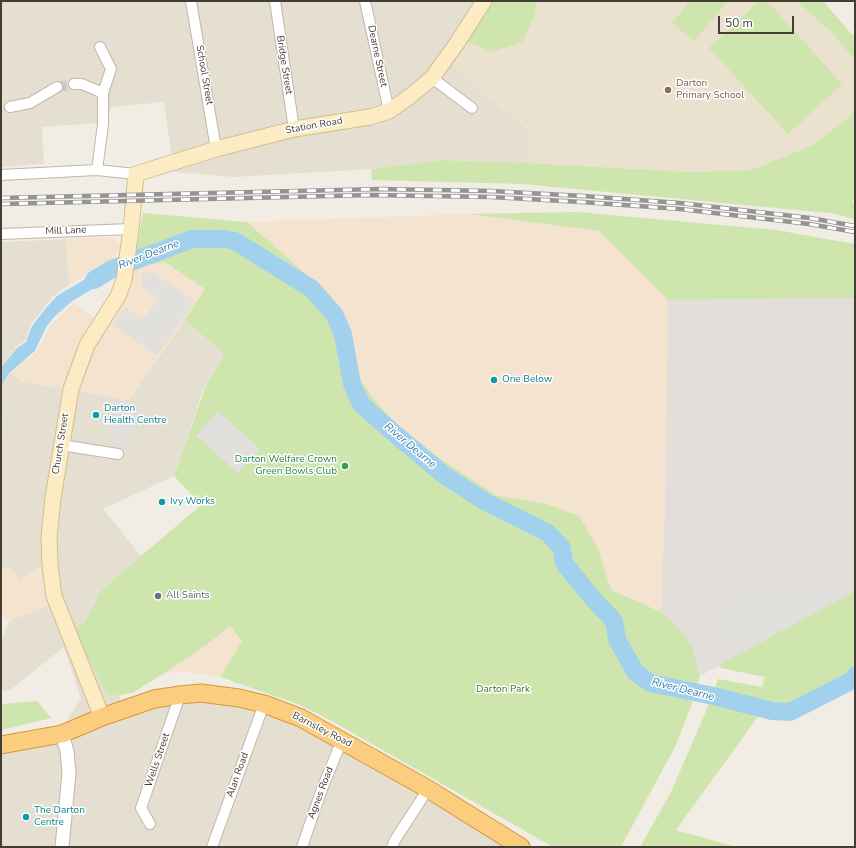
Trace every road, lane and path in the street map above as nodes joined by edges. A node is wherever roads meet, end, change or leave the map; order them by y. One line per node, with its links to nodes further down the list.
1 (191, 1): 14 (street, School Street)
2 (274, 1): 13 (street, Bridge Street)
3 (365, 1): 12 (street, Dearne Street)
4 (484, 1): 6 (main road, Station Road)
5 (100, 47): 9 (street)
6 (432, 78): 11 (street); 12 (main road, Station Road)
7 (74, 84): 9 (street)
8 (57, 87): 10 (street)
9 (103, 93): 15 (street)
10 (10, 107)
11 (472, 108)
12 (389, 111): 13 (main road, Station Road)
13 (294, 129): 14 (main road, Station Road)
14 (216, 149): 16 (main road, Station Road)
15 (97, 170): 16 (street, Station Road); 17 (street, Station Road)
16 (136, 174): 18 (main road, Church Street)
17 (1, 175)
18 (132, 229): 19 (street, Mill Lane); 20 (main road, Church Street)
19 (1, 234)
20 (61, 445): 21 (street); 24 (main road, Church Street)
21 (118, 454)
22 (180, 695): 23 (highway, Barnsley Road); 24 (highway, Barnsley Road); 29 (street, Wells Street)
23 (264, 704): 26 (highway, Barnsley Road); 31 (street, Alan Road)
24 (102, 717): 25 (highway, Barnsley Road)
25 (62, 734): 27 (highway, Barnsley Road); 30 (street)
26 (342, 740): 28 (highway, Barnsley Road); 32 (street, Agnes Road)
27 (1, 745)
28 (428, 789): 33 (street); 34 (highway, Barnsley Road)
29 (150, 824)
30 (62, 847)
31 (212, 847)
32 (302, 847)
33 (392, 847)
34 (521, 847)

